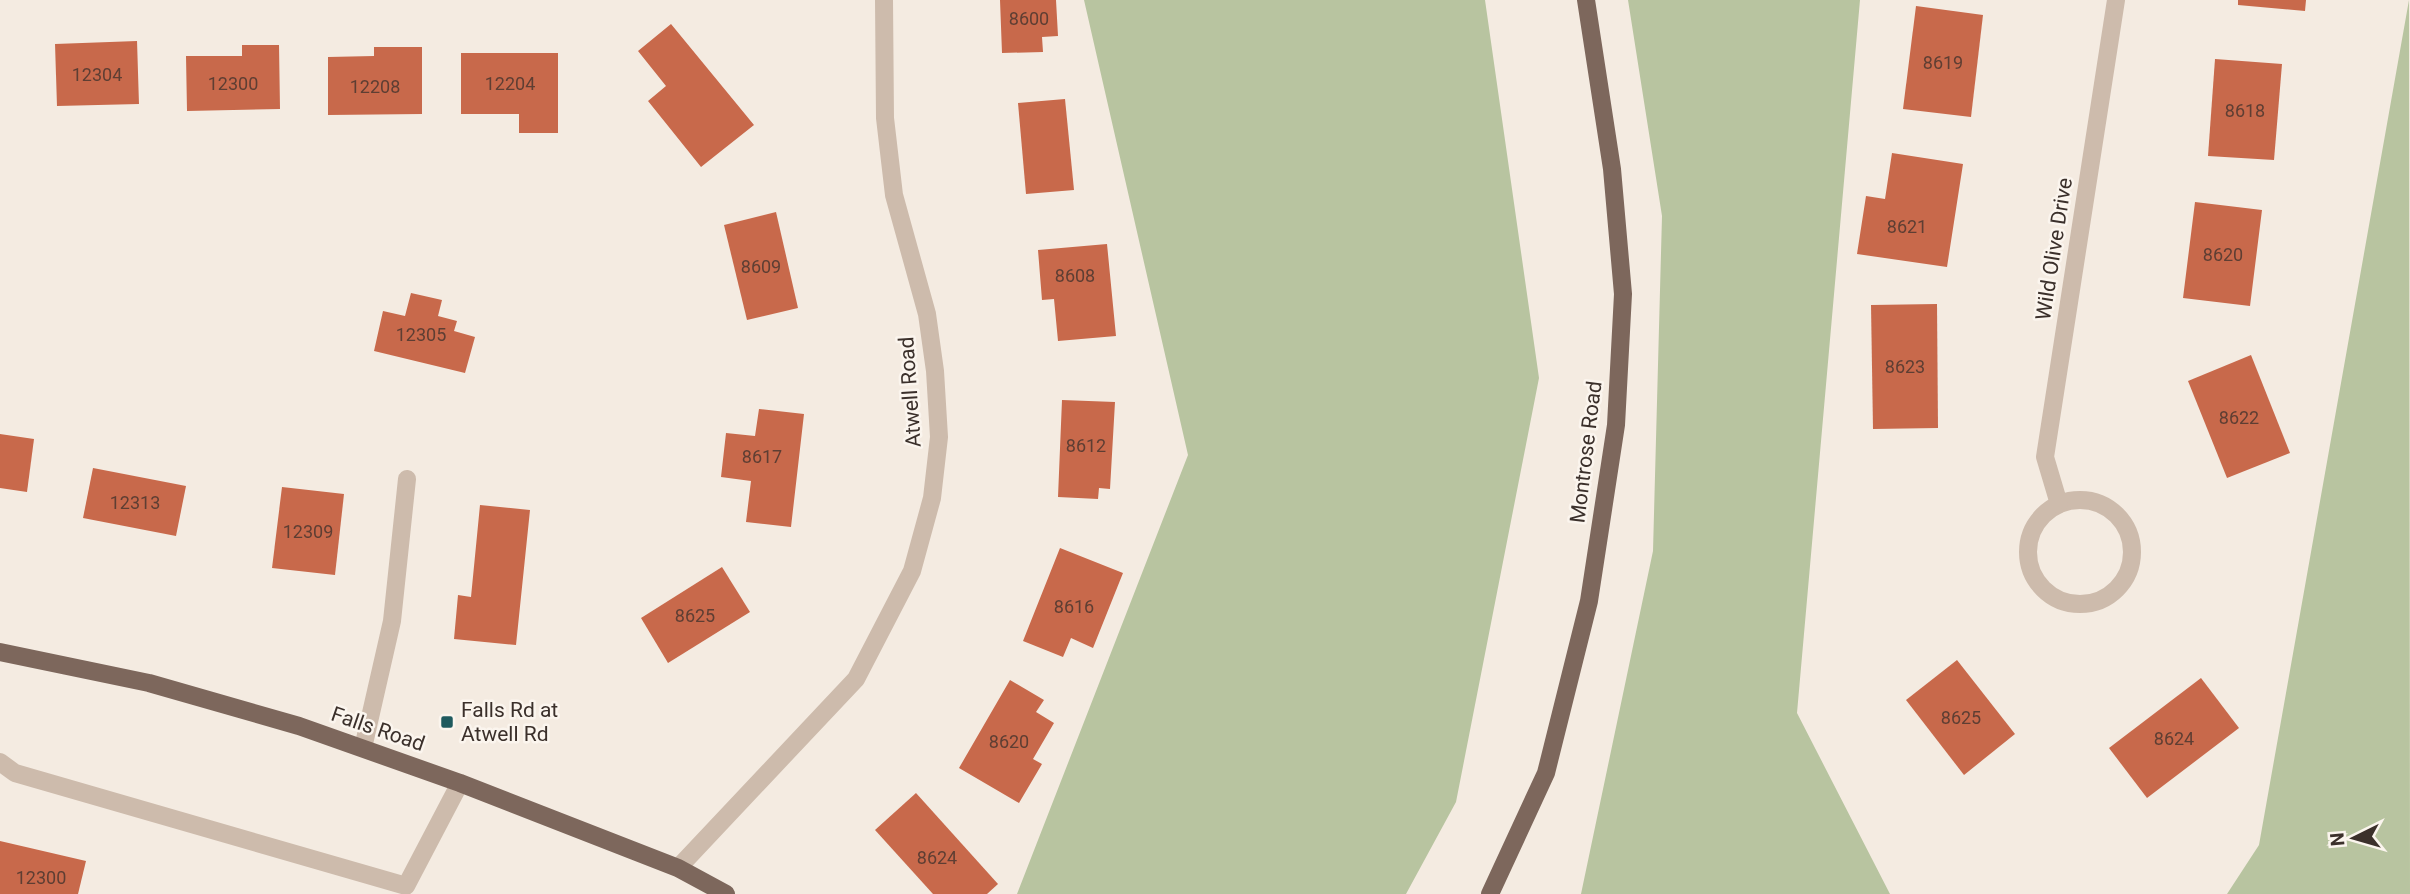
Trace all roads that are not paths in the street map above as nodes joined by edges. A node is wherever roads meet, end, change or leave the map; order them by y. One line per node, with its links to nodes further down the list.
1 (884, 0): 10 (street, Atwell Road)
2 (1586, 0): 12 (main road, Montrose Road)
3 (2116, 0): 5 (street, Wild Olive Drive)
4 (407, 479): 7 (street)
5 (2059, 504): 5 (street)
6 (0, 652): 7 (main road, Falls Road)
7 (363, 748): 9 (main road, Falls Road)
8 (0, 762): 9 (street)
9 (460, 783): 10 (main road, Falls Road)
10 (678, 868): 11 (main road, Falls Road)
11 (726, 894)
12 (1490, 894)

